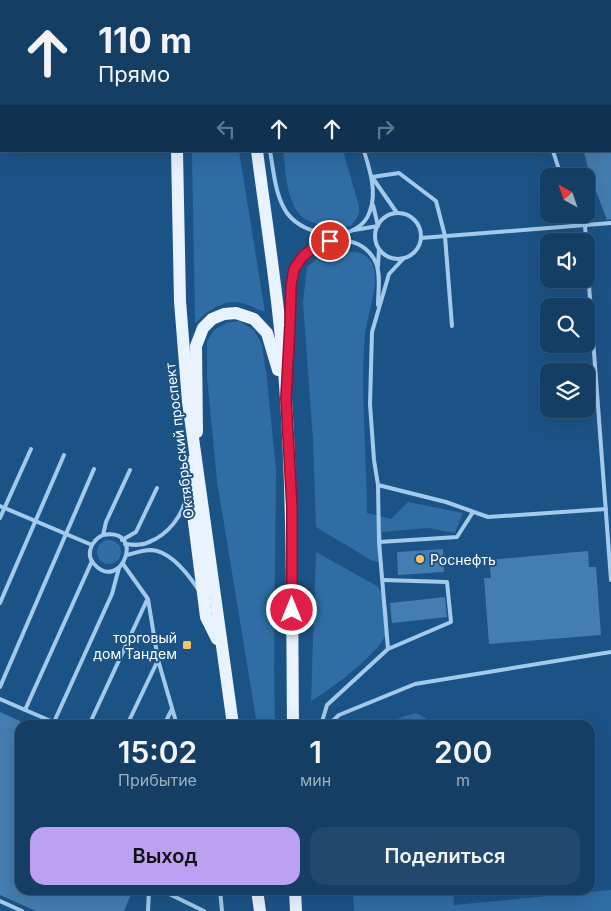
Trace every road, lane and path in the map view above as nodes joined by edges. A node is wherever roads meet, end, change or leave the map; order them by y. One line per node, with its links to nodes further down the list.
1 (177, 152): 26 (main road, Октябрьский проспект)
2 (256, 152): 25 (main road)
3 (270, 152): 14 (lane)
4 (364, 152): 7 (lane)
5 (553, 152): 6 (lane)
6 (558, 168)
7 (372, 177): 8 (lane); 9 (lane); 16 (lane)
8 (372, 202): 12 (lane); 14 (lane)
9 (397, 213): 12 (lane); 17 (lane)
10 (584, 223): 13 (lane)
11 (611, 224): 13 (lane)
12 (378, 226): 14 (lane); 19 (lane)
13 (585, 226): 15 (lane); 16 (lane)
14 (351, 230)
15 (585, 233)
16 (445, 236): 17 (lane); 24 (lane)
17 (421, 238): 20 (lane)
18 (368, 251): 19 (lane); 21 (lane); 25 (lane)
19 (379, 251): 20 (lane); 21 (lane)
20 (404, 258): 23 (lane)
21 (378, 268): 23 (lane)
22 (589, 288): 36 (lane)
23 (378, 310): 33 (lane)
24 (452, 326)
25 (286, 398): 28 (main road); 70 (main road)
26 (192, 438): 28 (main road, Октябрьский проспект); 30 (main road)
27 (31, 449): 35 (lane)
28 (194, 452): 56 (main road, Октябрьский проспект)
29 (64, 455): 39 (lane)
30 (187, 467): 45 (lane); 53 (main road)
31 (94, 468): 40 (lane)
32 (130, 470): 41 (lane)
33 (378, 485): 37 (lane); 44 (lane)
34 (157, 488): 43 (lane)
35 (2, 507): 38 (lane); 39 (lane)
36 (606, 508): 37 (lane); 42 (lane)
37 (473, 512): 44 (lane)
38 (0, 518)
39 (35, 521): 40 (lane); 54 (lane)
40 (66, 534): 46 (lane); 59 (lane)
41 (103, 535): 43 (lane); 46 (lane)
42 (609, 538): 51 (lane)
43 (122, 540): 45 (lane)
44 (379, 542): 50 (lane)
45 (125, 544): 47 (lane)
46 (92, 545): 48 (lane)
47 (127, 555): 49 (lane); 53 (lane)
48 (92, 561): 49 (lane); 62 (lane)
49 (121, 566): 52 (lane); 64 (lane)
50 (383, 580): 55 (lane); 55 (lane)
51 (611, 580)
52 (148, 598): 58 (lane); 65 (lane)
53 (204, 599): 56 (main road)
54 (0, 603)
55 (388, 649): 71 (lane)
56 (222, 650): 69 (main road, Октябрьский проспект)
57 (611, 652): 72 (lane)
58 (158, 660): 61 (lane); 66 (lane)
59 (0, 687)
60 (0, 699): 62 (lane)
61 (172, 709): 67 (lane); 68 (lane)
62 (25, 710): 63 (lane)
63 (49, 720)
64 (55, 720)
65 (91, 720)
66 (129, 720)
67 (166, 720)
68 (175, 720)
69 (232, 720)
70 (293, 720)
71 (323, 720)
72 (334, 720)
73 (149, 895): 80 (lane)
74 (171, 895): 81 (lane)
75 (220, 895): 82 (lane)
76 (258, 895): 83 (main road)
77 (295, 895): 84 (main road)
78 (0, 901): 79 (lane)
79 (22, 911)
80 (149, 911)
81 (204, 911)
82 (222, 911)
83 (260, 911)
84 (296, 911)

